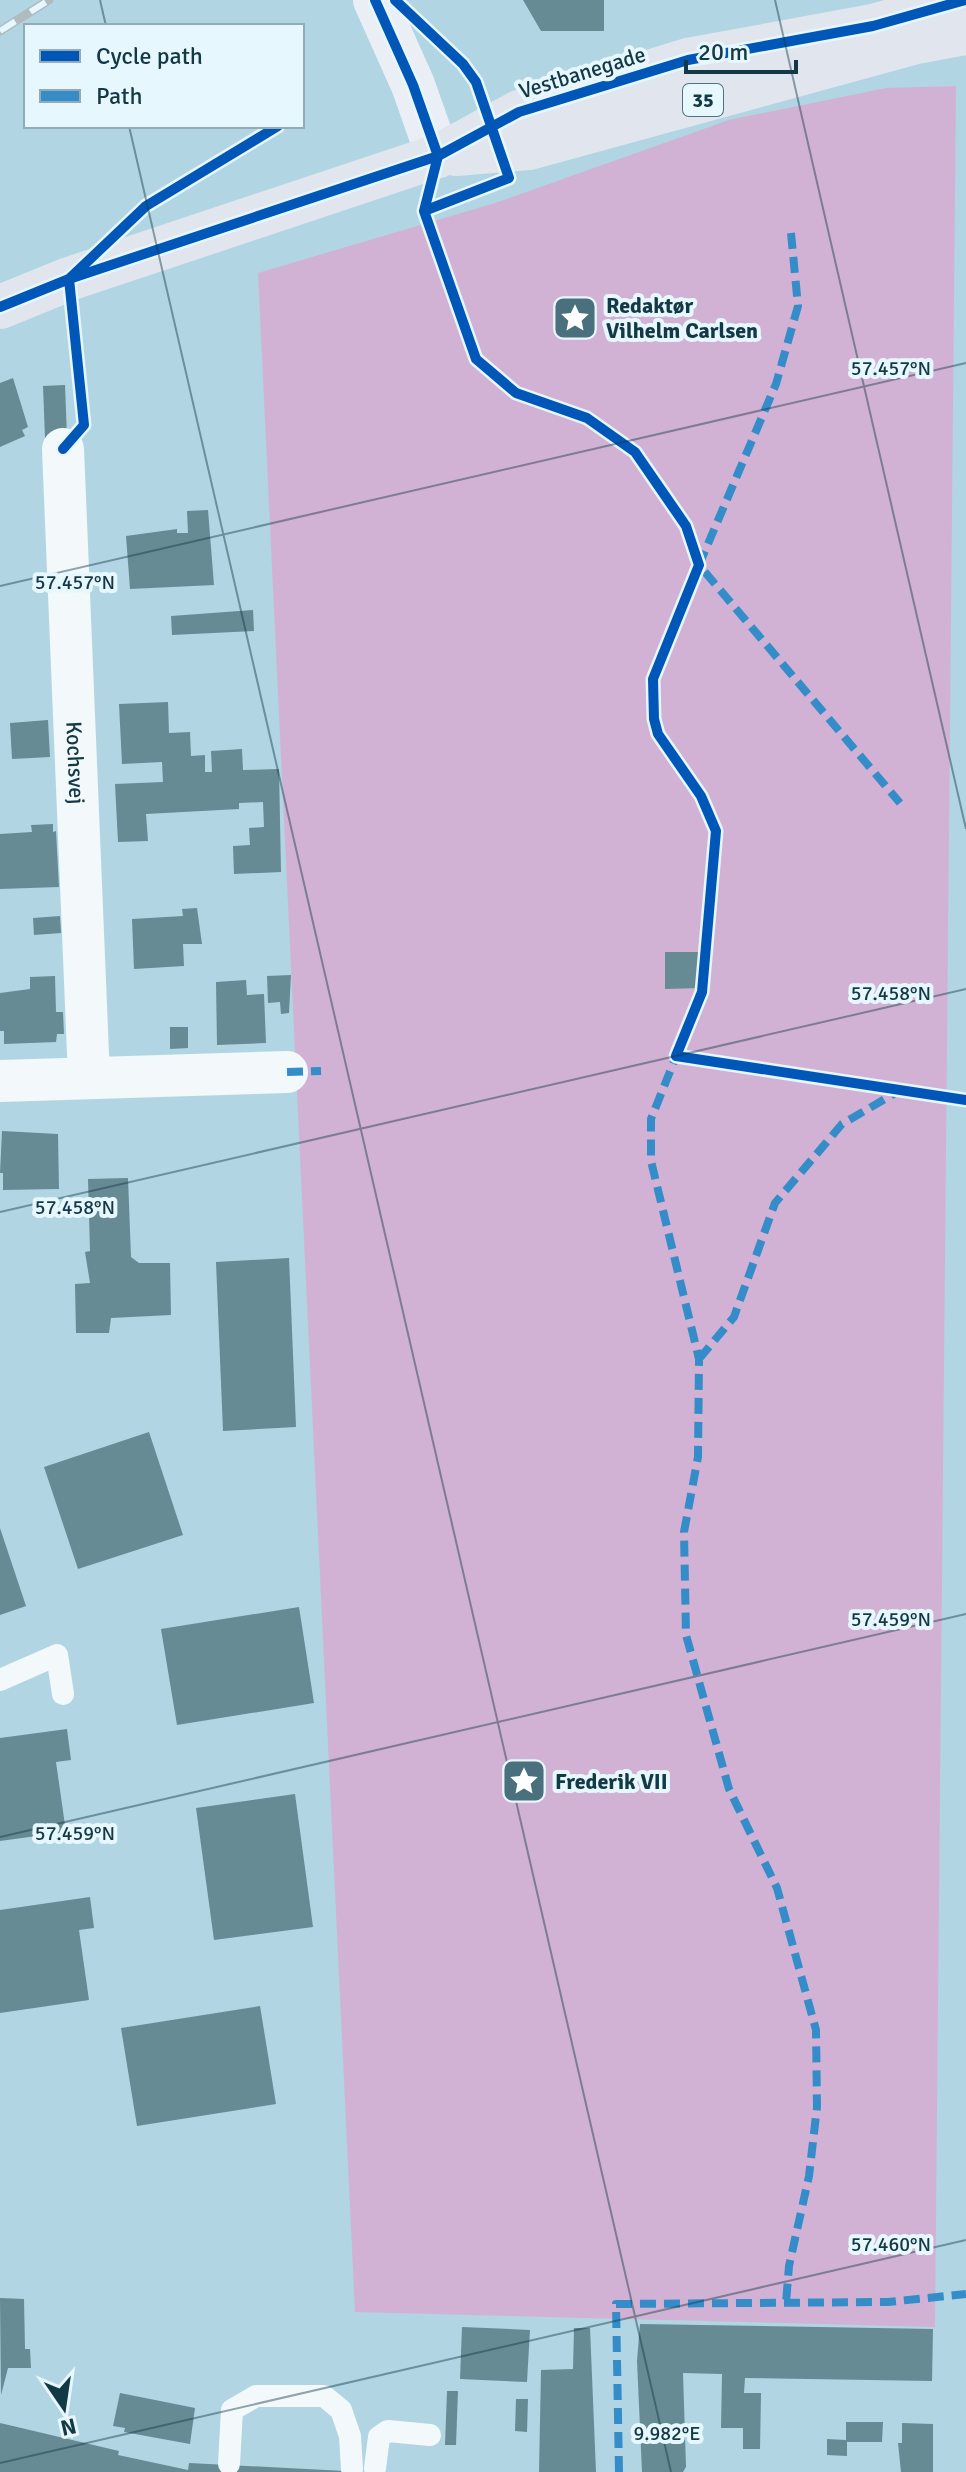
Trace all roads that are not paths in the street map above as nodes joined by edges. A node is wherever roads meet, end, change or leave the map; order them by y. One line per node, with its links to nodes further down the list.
1 (375, 0): 4 (street)
2 (965, 0): 4 (main road, Vestbanegade / 35)
3 (966, 33): 4 (main road, Vestbanegade / 35)
4 (438, 156): 5 (main road, Vestbanegade / 35)
5 (0, 307)
6 (63, 449): 8 (street, Kochsvej)
7 (287, 1072): 8 (street)
8 (89, 1078): 9 (street)
9 (0, 1081)
10 (0, 1680): 11 (lane)
11 (63, 1694)
12 (430, 2435): 14 (lane)
13 (229, 2464): 15 (lane)
14 (375, 2468)
15 (352, 2469)

